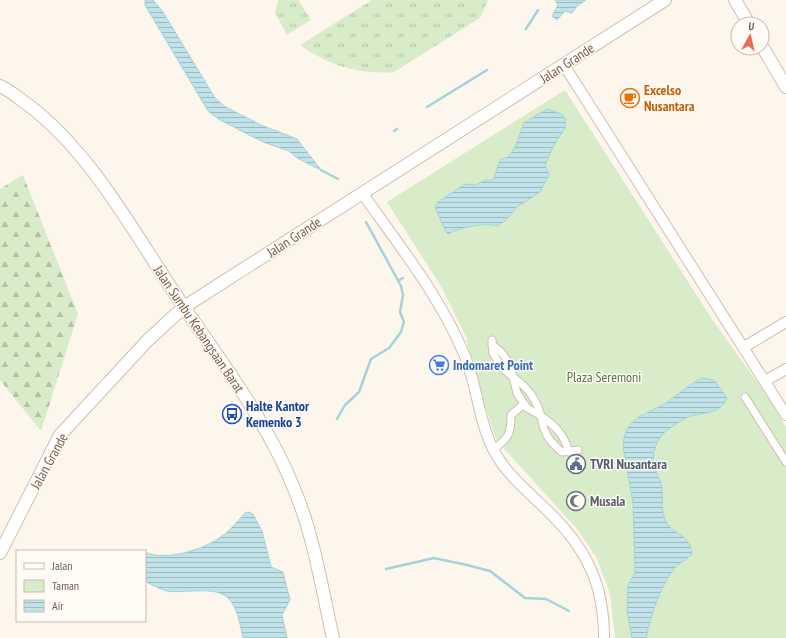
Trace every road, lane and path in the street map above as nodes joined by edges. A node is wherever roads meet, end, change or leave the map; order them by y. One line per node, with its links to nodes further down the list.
1 (665, 0): 5 (street, Jalan Grande)
2 (736, 0): 3 (street)
3 (745, 16)
4 (768, 56): 7 (street)
5 (564, 65): 8 (street, Jalan Grande); 12 (street)
6 (0, 86): 9 (street, Jalan Sumbu Kebangsaan Barat)
7 (786, 87)
8 (362, 193): 9 (street, Jalan Grande); 20 (street)
9 (184, 307): 24 (street, Jalan Grande); 25 (street, Jalan Sumbu Kebangsaan Barat)
10 (786, 322): 12 (street)
11 (492, 342): 14 (street)
12 (744, 347): 15 (street)
13 (786, 368): 15 (street)
14 (513, 377): 17 (street); 19 (street)
15 (765, 381): 18 (street)
16 (745, 397): 23 (street)
17 (524, 404): 19 (street); 20 (street)
18 (786, 415)
19 (541, 416): 22 (street); 22 (street)
20 (493, 450): 26 (street)
21 (578, 450): 22 (street)
22 (569, 452)
23 (786, 462)
24 (0, 553)
25 (333, 638)
26 (604, 638)

